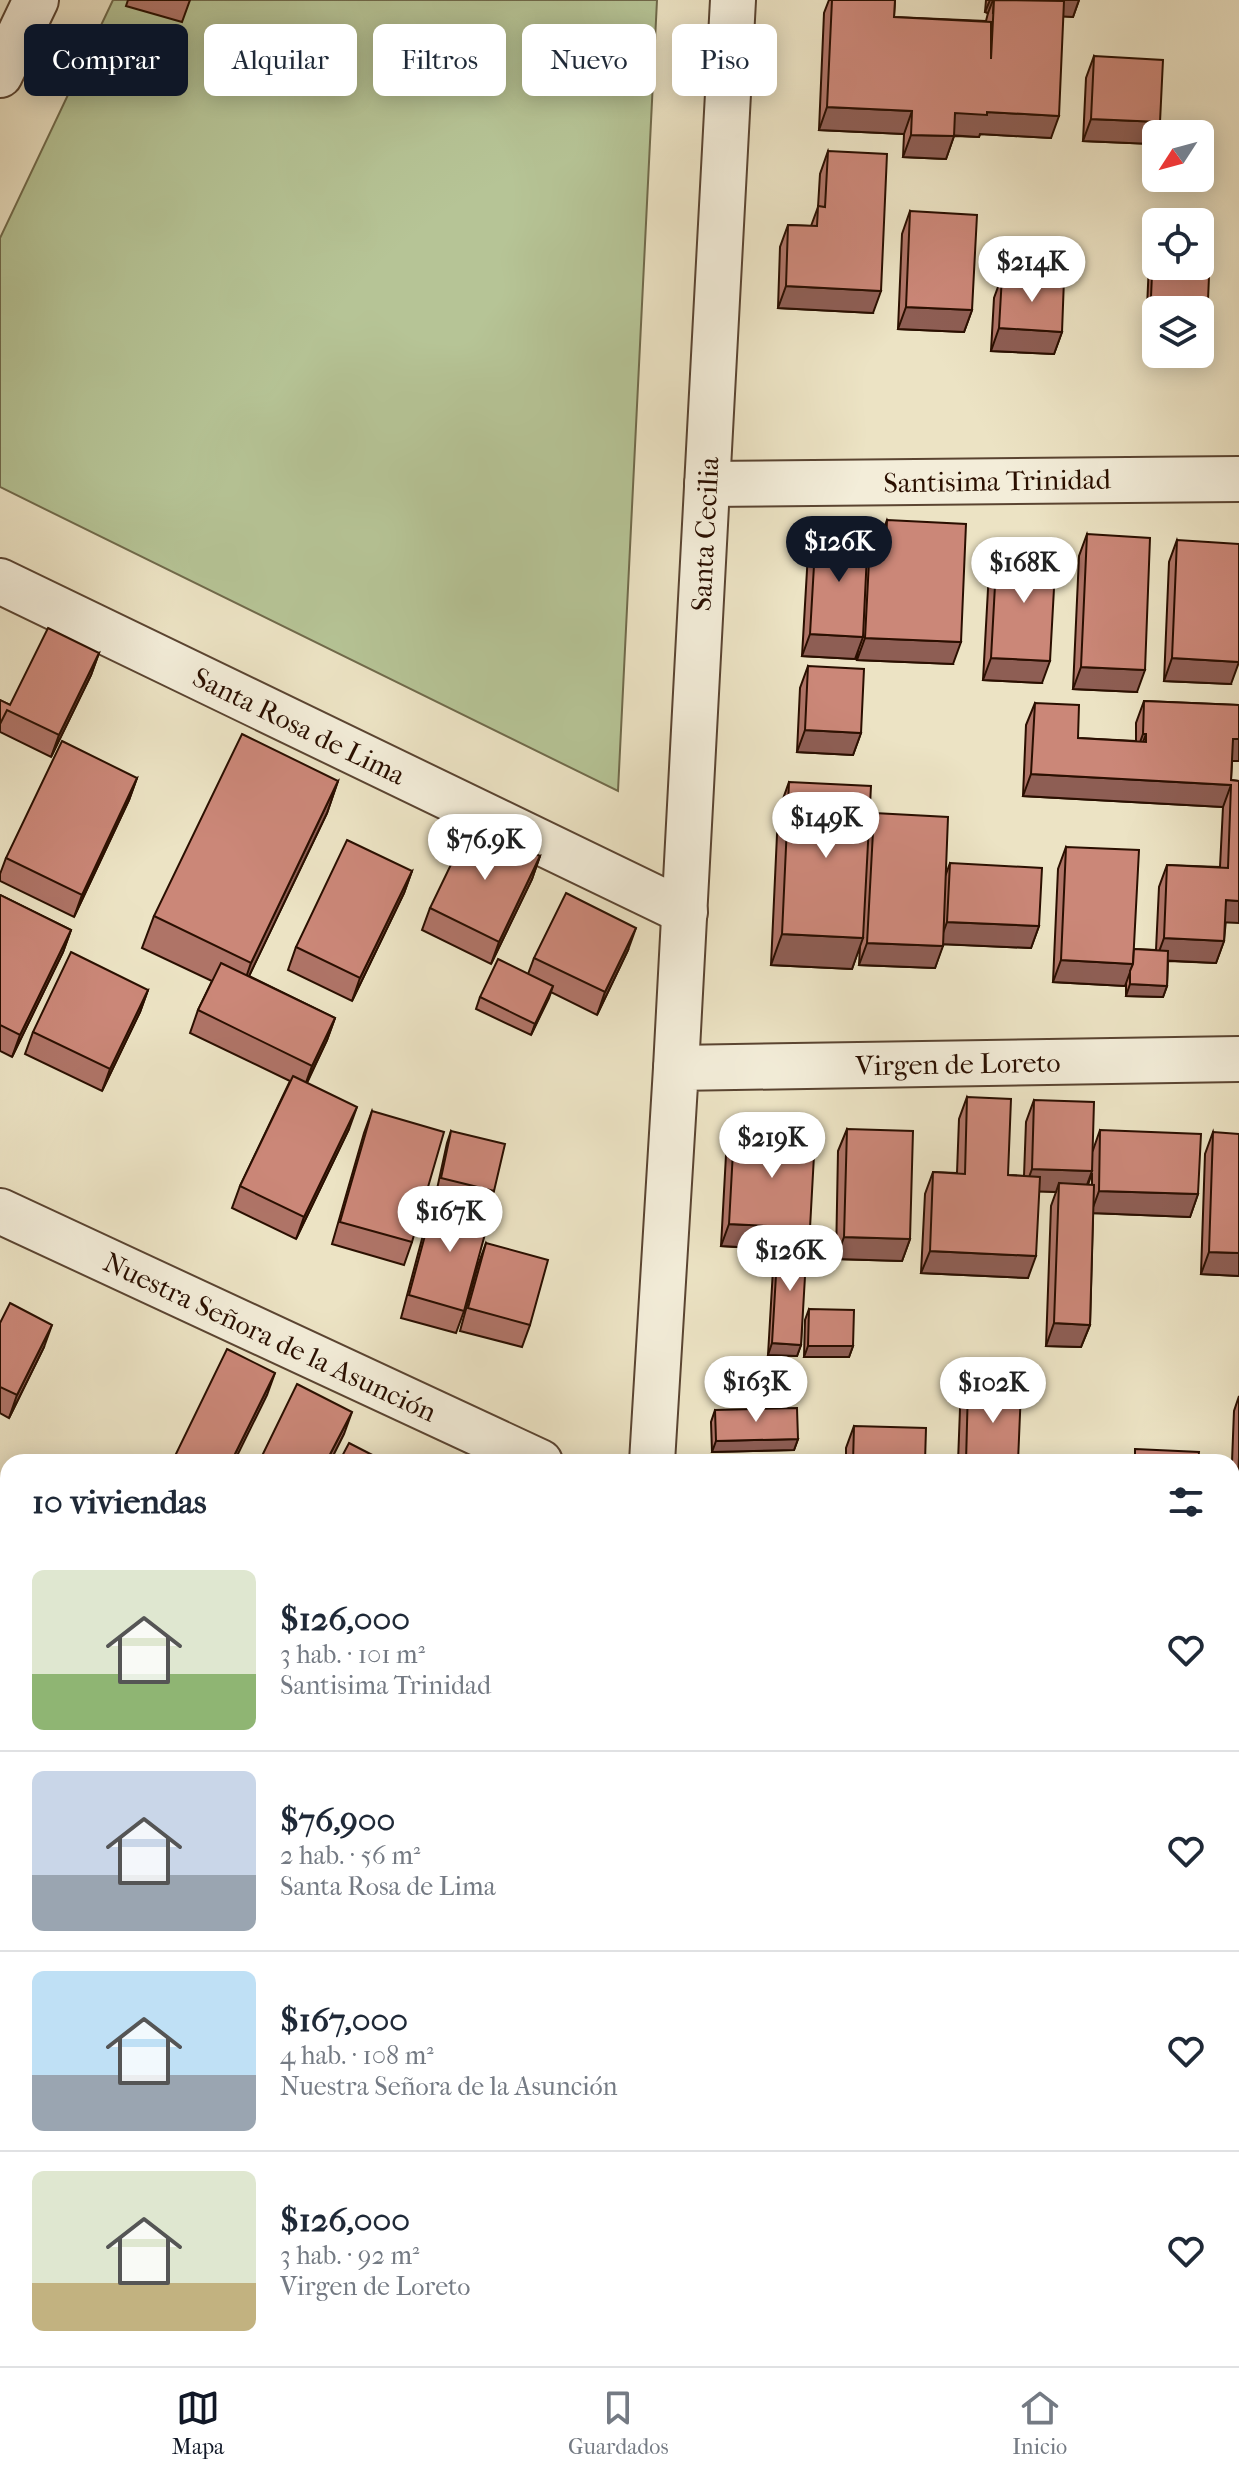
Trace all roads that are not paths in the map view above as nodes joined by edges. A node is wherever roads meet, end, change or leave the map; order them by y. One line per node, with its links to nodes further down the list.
1 (36, 0): 3 (street)
2 (733, 0): 5 (street, Santa Cecilia)
3 (0, 75)
4 (1239, 479): 5 (street, Santisima Trinidad)
5 (707, 484): 7 (street, Santa Cecilia)
6 (0, 581): 7 (street, Santa Rosa de Lima)
7 (685, 912): 9 (street, Santa Cecilia)
8 (1239, 1059): 9 (street, Virgen de Loreto)
9 (676, 1068): 12 (street, Santa Cecilia)
10 (0, 1211): 11 (street, Nuestra Señora de la Asunción)
11 (523, 1454)
12 (652, 1454)

